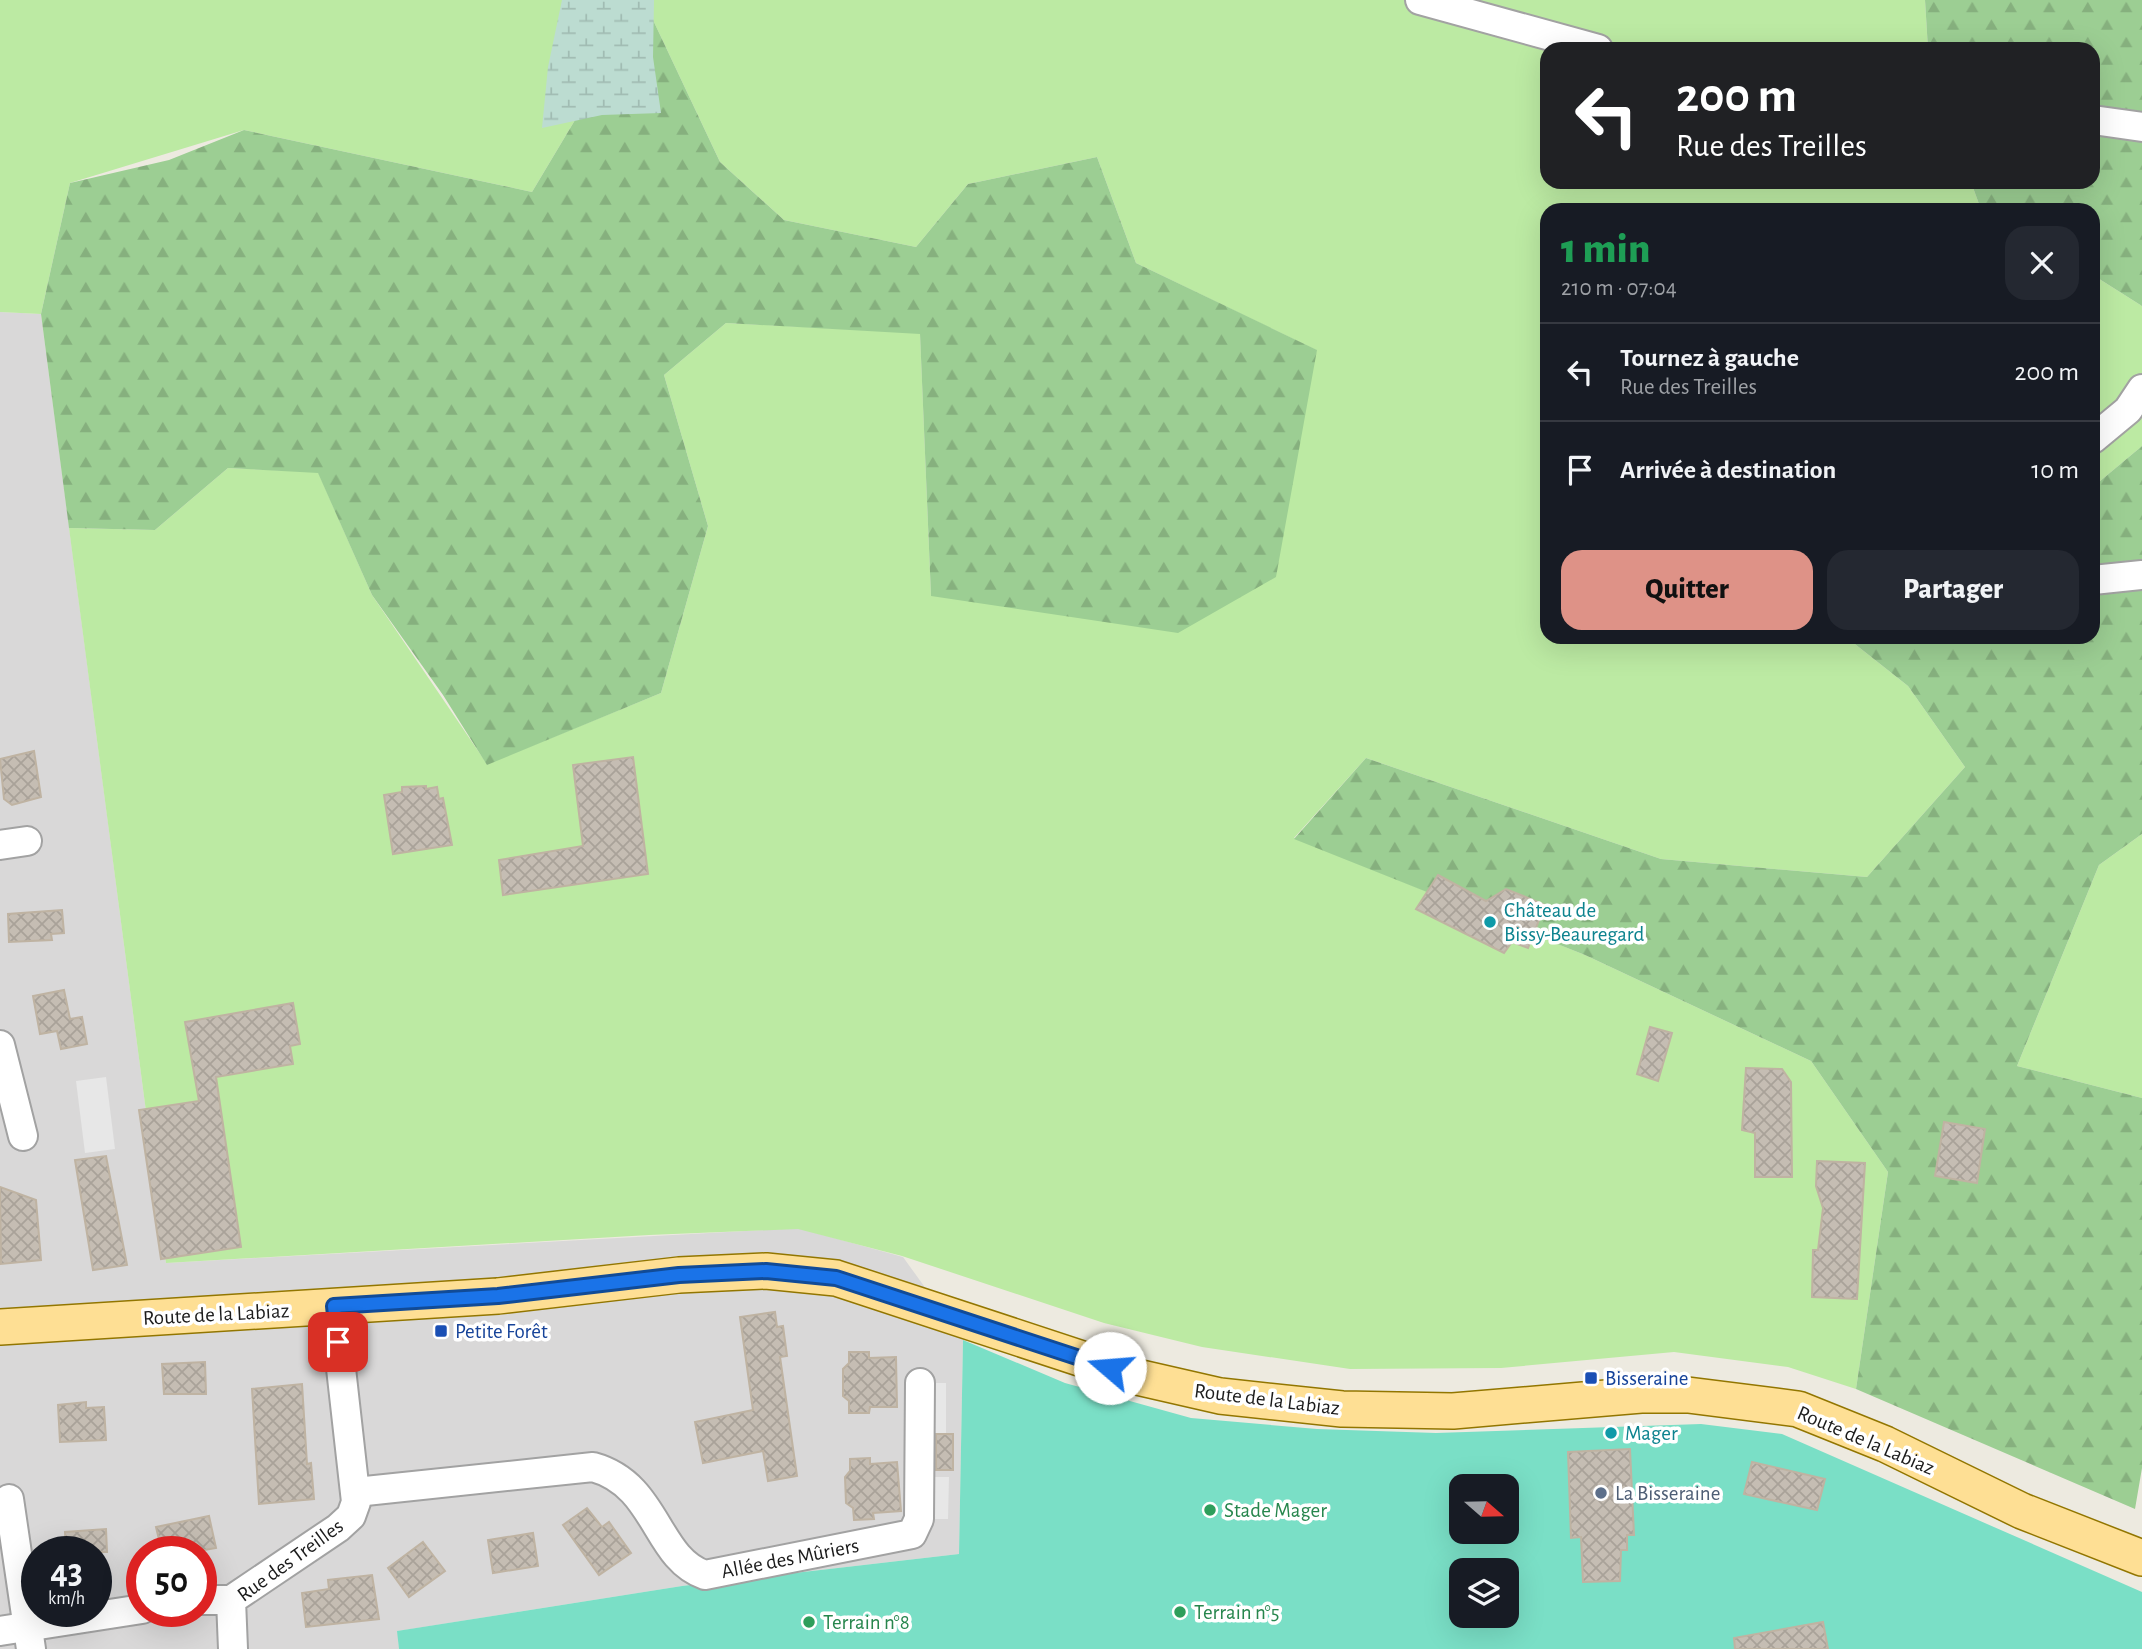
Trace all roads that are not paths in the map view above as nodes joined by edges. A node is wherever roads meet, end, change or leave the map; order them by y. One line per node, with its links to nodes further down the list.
1 (1419, 0): 2 (street)
2 (1572, 42)
3 (2100, 121): 4 (street)
4 (2142, 127)
5 (2142, 389): 6 (street)
6 (2100, 433)
7 (2142, 575): 8 (street)
8 (2100, 579)
9 (0, 1045): 10 (street)
10 (23, 1136)
11 (334, 1306): 12 (main road, Route de la Labiaz); 14 (street, Rue des Treilles); 16 (main road, Route de la Labiaz)
12 (0, 1327)
13 (920, 1383): 14 (street, Allée des Mûriers)
14 (356, 1492): 18 (street, Rue des Treilles)
15 (9, 1500): 20 (street)
16 (2142, 1559)
17 (217, 1600): 18 (street)
18 (231, 1600): 21 (street, Rue des Treilles)
19 (126, 1612): 20 (street)
20 (20, 1635)
21 (233, 1649)

